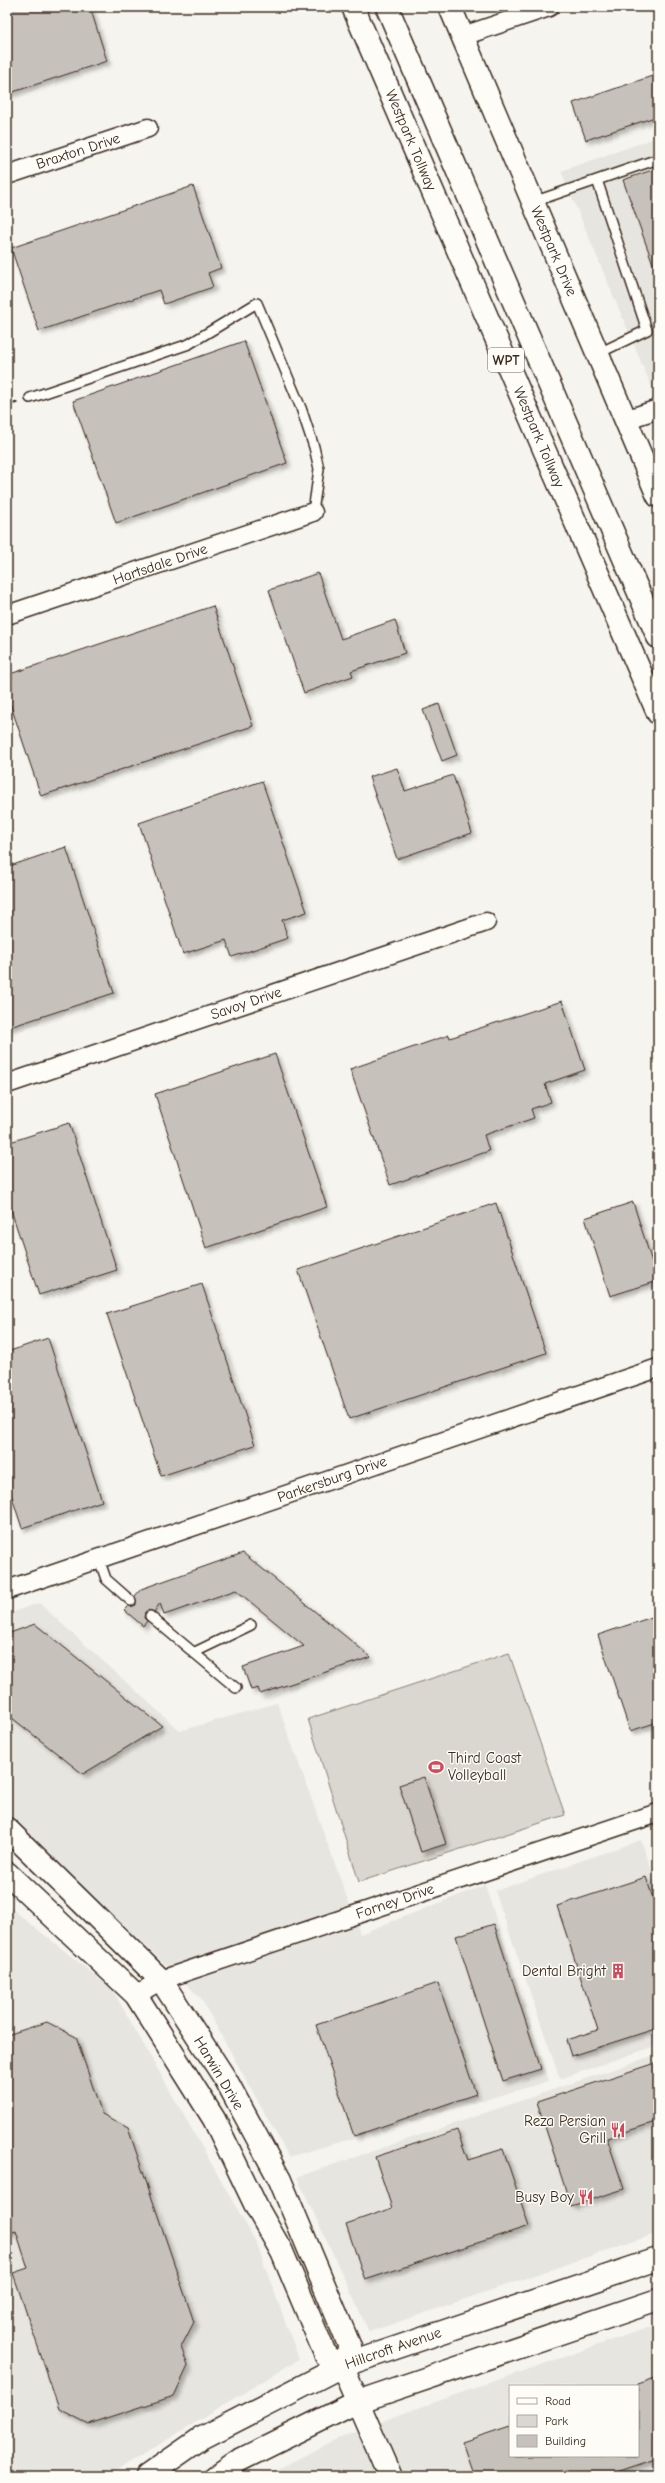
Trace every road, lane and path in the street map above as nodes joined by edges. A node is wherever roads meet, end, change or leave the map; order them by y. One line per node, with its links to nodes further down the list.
1 (353, 7): 20 (main road, Westpark Tollway / WPT)
2 (387, 7): 19 (main road, Westpark Tollway / WPT)
3 (450, 7): 5 (main road, Westpark Drive)
4 (549, 7): 5 (street)
5 (463, 36): 10 (main road, Westpark Drive)
6 (148, 128): 8 (street, Braxton Drive)
7 (658, 159): 9 (lane)
8 (7, 175)
9 (597, 180): 10 (lane); 11 (lane)
10 (533, 202): 11 (main road, Westpark Drive)
11 (597, 354): 14 (main road, Westpark Drive)
12 (30, 398): 17 (lane)
13 (658, 409): 14 (street)
14 (625, 420): 15 (main road, Westpark Drive)
15 (651, 463): 16 (main road, Westpark Drive)
16 (658, 496)
17 (313, 512): 18 (street, Hartsdale Drive)
18 (7, 615)
19 (658, 637)
20 (658, 713)
21 (486, 922): 22 (street, Savoy Drive)
22 (7, 1084)
23 (658, 1368): 24 (street, Parkersburg Drive)
24 (99, 1559): 25 (street, Parkersburg Drive); 26 (lane)
25 (7, 1590)
26 (131, 1601)
27 (150, 1616): 29 (lane)
28 (251, 1626): 29 (lane)
29 (193, 1653): 30 (lane)
30 (236, 1688)
31 (658, 1813): 35 (street, Forney Drive)
32 (7, 1829): 33 (main road, Harwin Drive)
33 (30, 1849): 34 (main road); 35 (main road, Harwin Drive)
34 (8, 1874): 36 (main road, Harwin Drive)
35 (161, 1980): 36 (street, Forney Drive); 39 (main road, Harwin Drive)
36 (136, 1995): 39 (main road, Harwin Drive)
37 (658, 2259): 39 (main road, Hillcroft Avenue)
38 (658, 2300): 40 (main road)
39 (342, 2366): 40 (main road); 41 (main road, Hillcroft Avenue)
40 (357, 2402): 42 (main road); 43 (main road)
41 (147, 2476)
42 (216, 2476)
43 (390, 2476)

